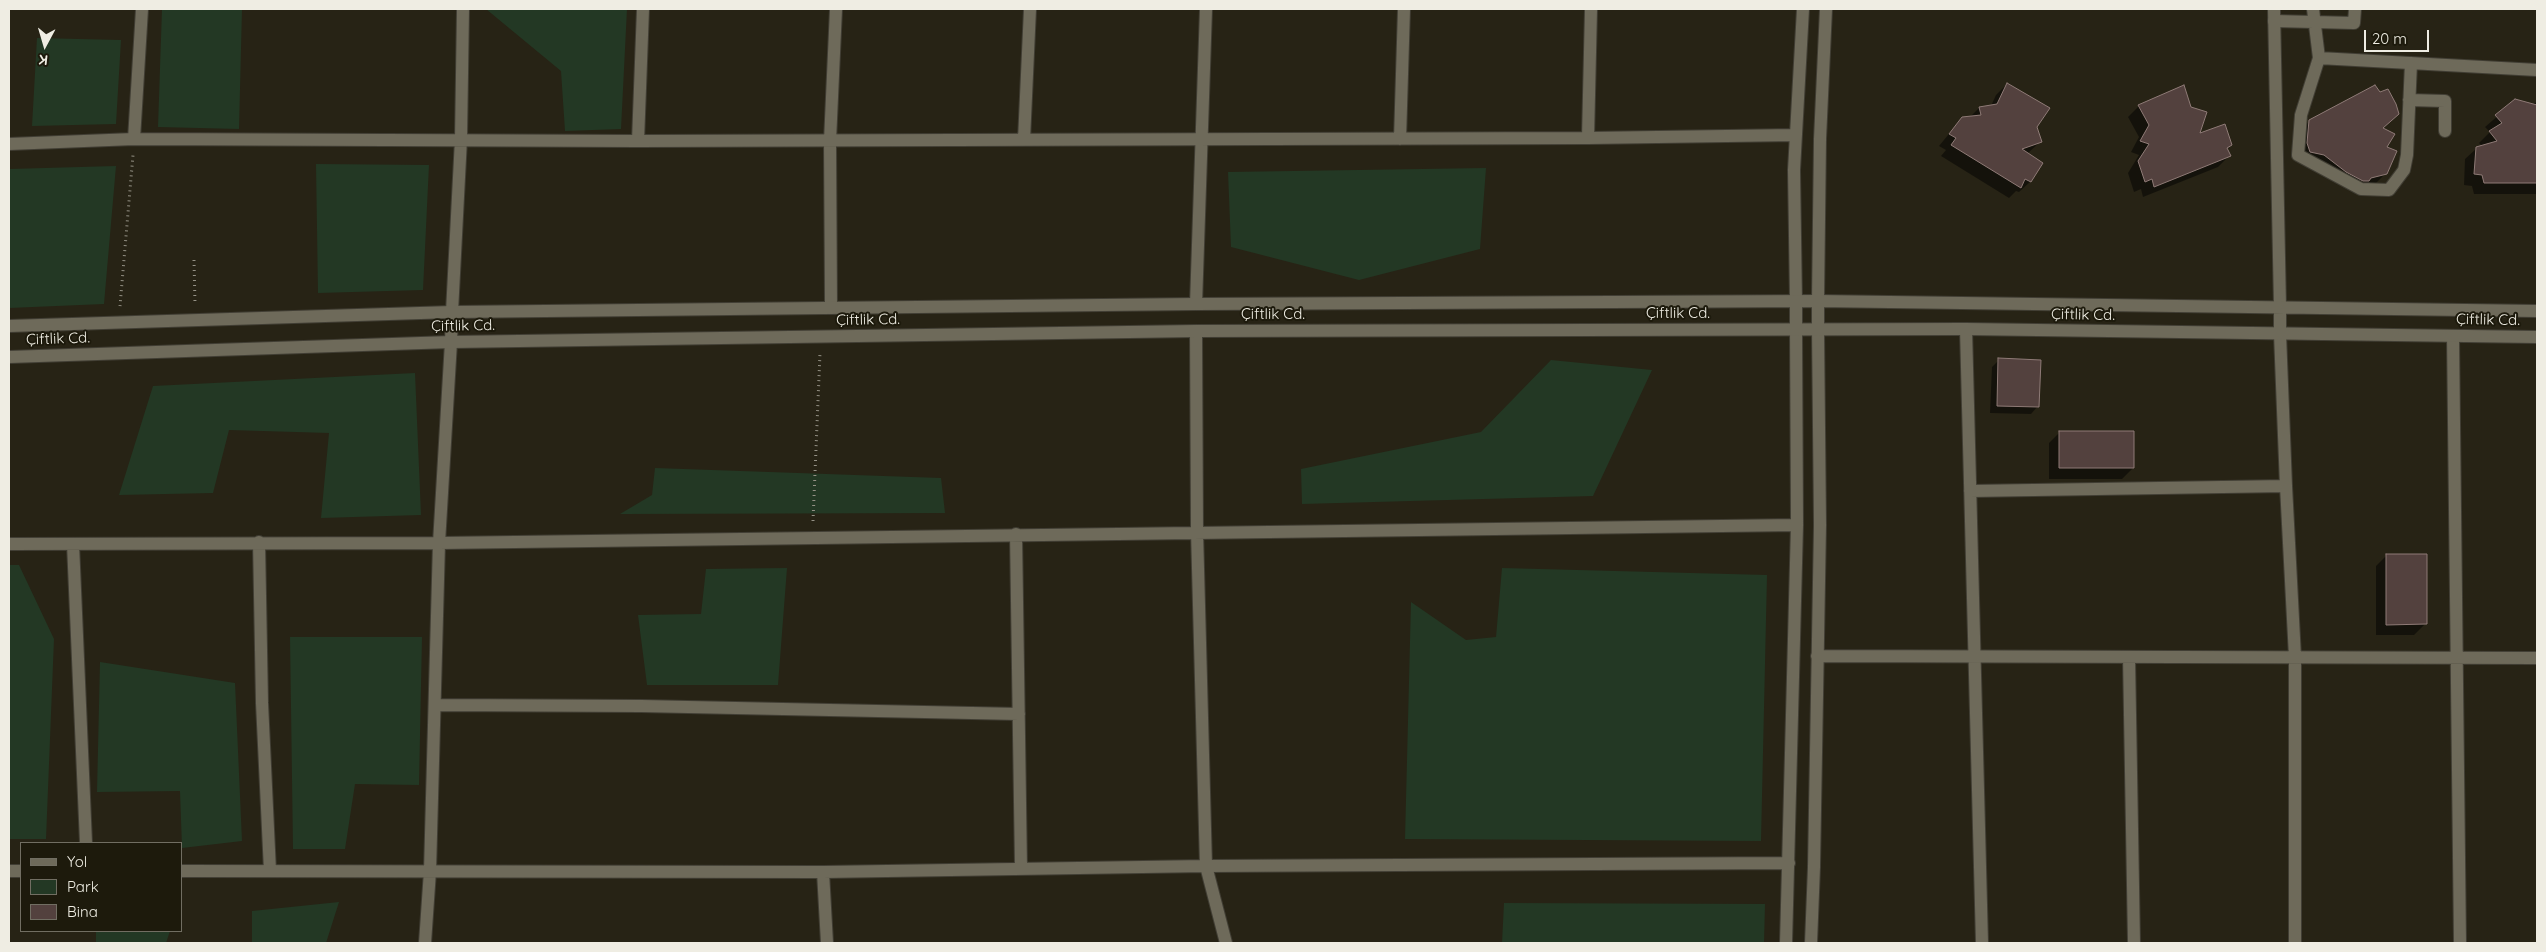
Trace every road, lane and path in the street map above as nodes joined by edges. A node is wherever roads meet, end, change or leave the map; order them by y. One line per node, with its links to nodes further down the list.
1 (142, 9): 21 (street)
2 (463, 9): 22 (street)
3 (643, 9): 27 (street)
4 (836, 9): 25 (street)
5 (1030, 9): 26 (street)
6 (1206, 9): 23 (street)
7 (1404, 9): 24 (street)
8 (1592, 9): 20 (street)
9 (1803, 9): 19 (street)
10 (1826, 9): 30 (street)
11 (2354, 9): 13 (street)
12 (2274, 15): 13 (street); 33 (street)
13 (2314, 15): 14 (street)
14 (2319, 58): 15 (street); 17 (street)
15 (2411, 63): 16 (street); 17 (street)
16 (2537, 70)
17 (2409, 100): 18 (street)
18 (2445, 131)
19 (1796, 135): 20 (street); 31 (street)
20 (1588, 138): 24 (street)
21 (134, 139): 22 (street); 28 (street); 38 (path)
22 (461, 139): 27 (street); 36 (street)
23 (1201, 139): 24 (street); 26 (street); 32 (street)
24 (1400, 139)
25 (830, 140): 26 (street); 27 (street); 34 (street)
26 (1024, 140)
27 (638, 141)
28 (9, 144)
29 (194, 260): 37 (path)
30 (1818, 301): 31 (street, Çiftlik Cd.); 33 (street, Çiftlik Cd.); 41 (street)
31 (1796, 302): 32 (street, Çiftlik Cd.); 40 (street)
32 (1196, 304): 34 (street, Çiftlik Cd.)
33 (2280, 307): 35 (street, Çiftlik Cd.); 44 (street)
34 (831, 308): 36 (street, Çiftlik Cd.)
35 (2537, 311)
36 (452, 312): 37 (street, Çiftlik Cd.); 48 (street)
37 (196, 320): 38 (street, Çiftlik Cd.)
38 (119, 323): 39 (street, Çiftlik Cd.)
39 (9, 326)
40 (1796, 329): 41 (street, Çiftlik Cd.); 43 (street, Çiftlik Cd.); 52 (street)
41 (1818, 329): 42 (street, Çiftlik Cd.); 60 (street)
42 (1966, 329): 44 (street, Çiftlik Cd.); 51 (street)
43 (1196, 331): 46 (street, Çiftlik Cd.); 53 (street)
44 (2280, 334): 45 (street, Çiftlik Cd.); 50 (street)
45 (2453, 336): 47 (street, Çiftlik Cd.); 64 (street)
46 (821, 337): 48 (street, Çiftlik Cd.); 55 (path)
47 (2537, 337)
48 (451, 342): 49 (street, Çiftlik Cd.); 57 (street)
49 (9, 357)
50 (2286, 486): 51 (street); 63 (street)
51 (1970, 491): 61 (street)
52 (1797, 525): 53 (street); 69 (street)
53 (1197, 531): 54 (street); 70 (street)
54 (1016, 534): 55 (street); 67 (street)
55 (812, 537): 57 (street)
56 (259, 542): 57 (street); 59 (street); 73 (street)
57 (439, 543): 66 (street)
58 (9, 544): 59 (street)
59 (73, 544): 68 (street)
60 (1817, 656): 61 (street); 80 (street)
61 (1974, 657): 62 (street); 81 (street)
62 (2130, 657): 63 (street); 82 (street)
63 (2295, 657): 64 (street); 83 (street)
64 (2455, 658): 65 (street); 84 (street)
65 (2537, 658)
66 (435, 705): 67 (street); 74 (street)
67 (1018, 714): 71 (street)
68 (86, 842)
69 (1789, 863): 70 (street); 79 (street)
70 (1206, 866): 71 (street); 78 (street)
71 (1021, 869): 75 (street)
72 (182, 871): 73 (street)
73 (270, 871): 74 (street)
74 (430, 871): 75 (street); 76 (street)
75 (823, 872): 77 (street)
76 (425, 943)
77 (827, 943)
78 (1226, 943)
79 (1786, 943)
80 (1811, 943)
81 (1982, 943)
82 (2134, 943)
83 (2295, 943)
84 (2460, 943)

